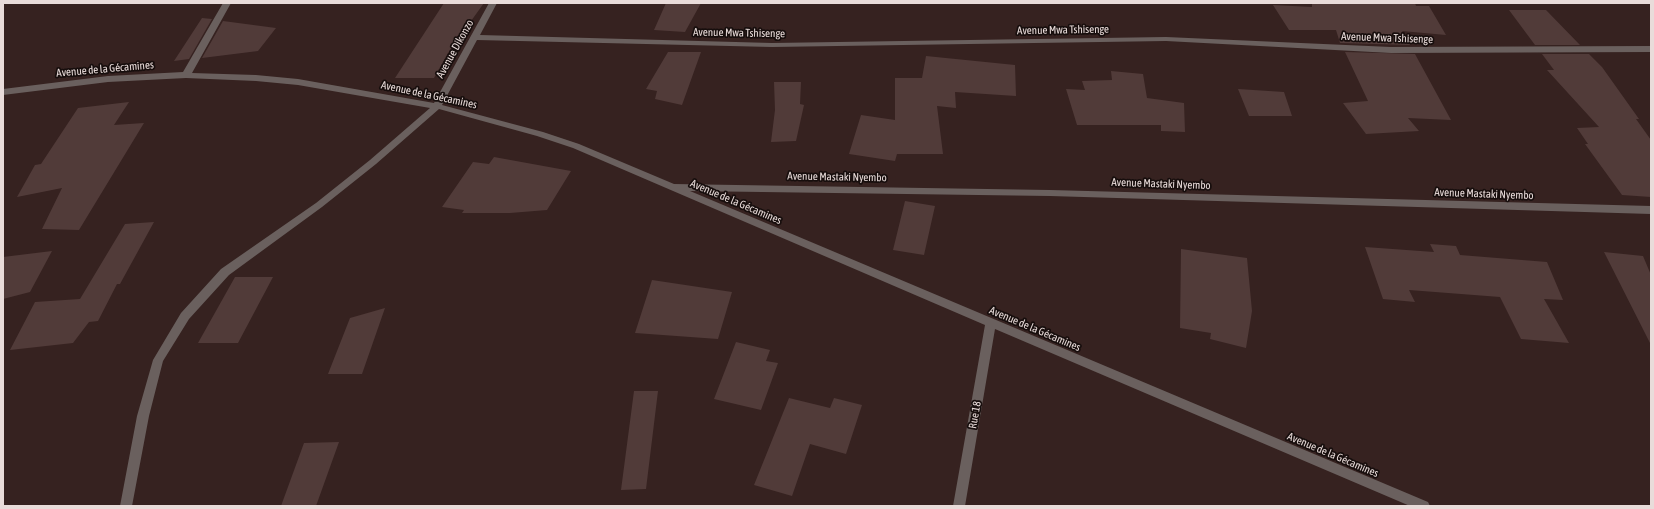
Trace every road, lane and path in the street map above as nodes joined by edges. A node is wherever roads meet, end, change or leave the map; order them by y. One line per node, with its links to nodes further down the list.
1 (227, 3): 5 (street)
2 (493, 3): 3 (street, Avenue Dikonzo)
3 (474, 37): 4 (street, Avenue Mwa Tshisenge); 7 (street, Avenue Dikonzo)
4 (1651, 49)
5 (186, 75): 6 (street, Avenue de la Gécamines); 7 (street, Avenue de la Gécamines)
6 (3, 92)
7 (437, 106): 8 (street, Avenue de la Gécamines); 11 (street)
8 (669, 187): 9 (street, Avenue Mastaki Nyembo); 10 (street, Avenue de la Gécamines)
9 (1651, 210)
10 (991, 323): 12 (street, Rue 18); 13 (street, Avenue de la Gécamines)
11 (126, 506)
12 (959, 506)
13 (1424, 506)

